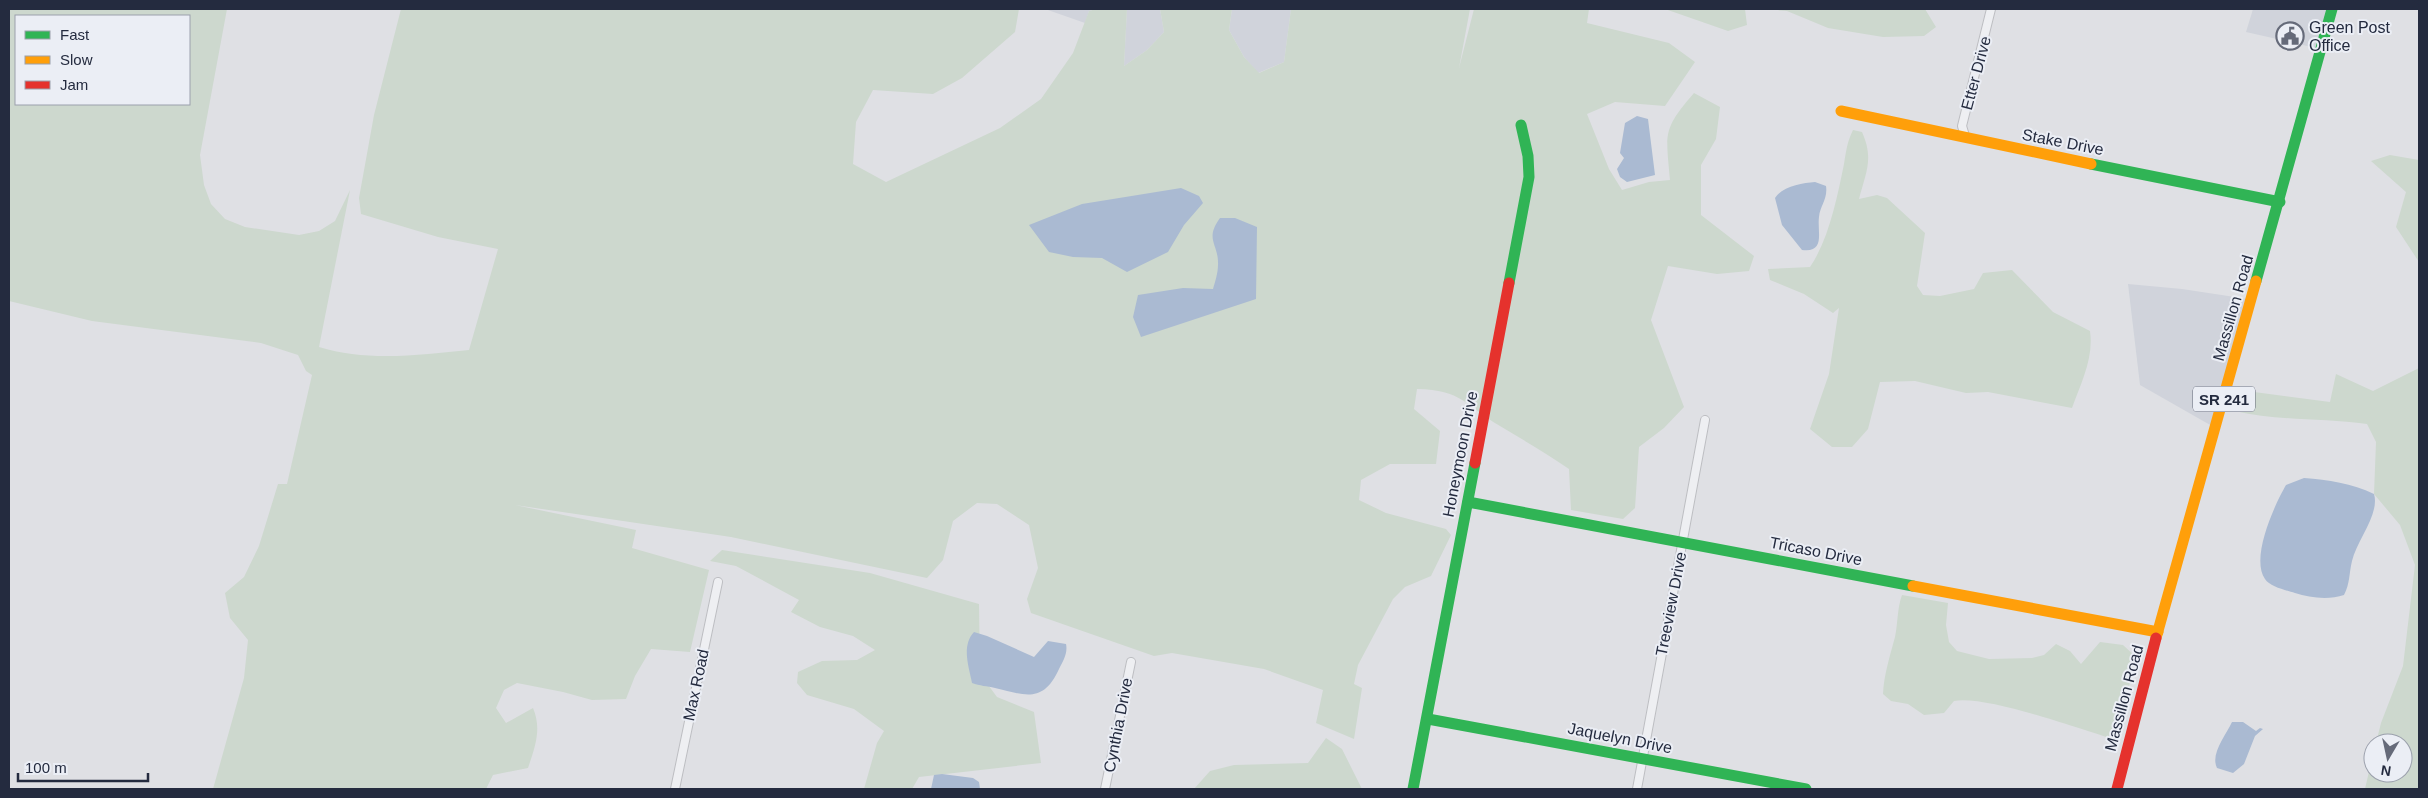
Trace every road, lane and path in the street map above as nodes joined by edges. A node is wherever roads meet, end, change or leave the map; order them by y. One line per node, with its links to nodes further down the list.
1 (1991, 9): 5 (street, Etter Drive)
2 (2332, 9): 6 (street, Massillon Road / SR 241)
3 (1840, 111): 5 (street, Stake Drive)
4 (1521, 125): 8 (street, Honeymoon Drive)
5 (1965, 136): 6 (street, Stake Drive)
6 (2280, 202): 11 (street, Massillon Road / SR 241)
7 (1705, 420): 9 (street, Treeview Drive)
8 (1468, 502): 9 (street, Tricaso Drive); 13 (street, Honeymoon Drive)
9 (1682, 542): 11 (street, Tricaso Drive); 14 (street, Treeview Drive)
10 (718, 582): 15 (street, Max Road)
11 (2158, 632): 20 (street, Massillon Road / SR 241)
12 (1130, 662): 16 (street, Cynthia Drive)
13 (1428, 719): 14 (street, Jaquelyn Drive); 17 (street, Honeymoon Drive)
14 (1641, 759): 18 (street, Treeview Drive); 19 (street, Jaquelyn Drive)
15 (675, 789)
16 (1105, 789)
17 (1413, 789)
18 (1637, 789)
19 (1806, 789)
20 (2117, 789)

